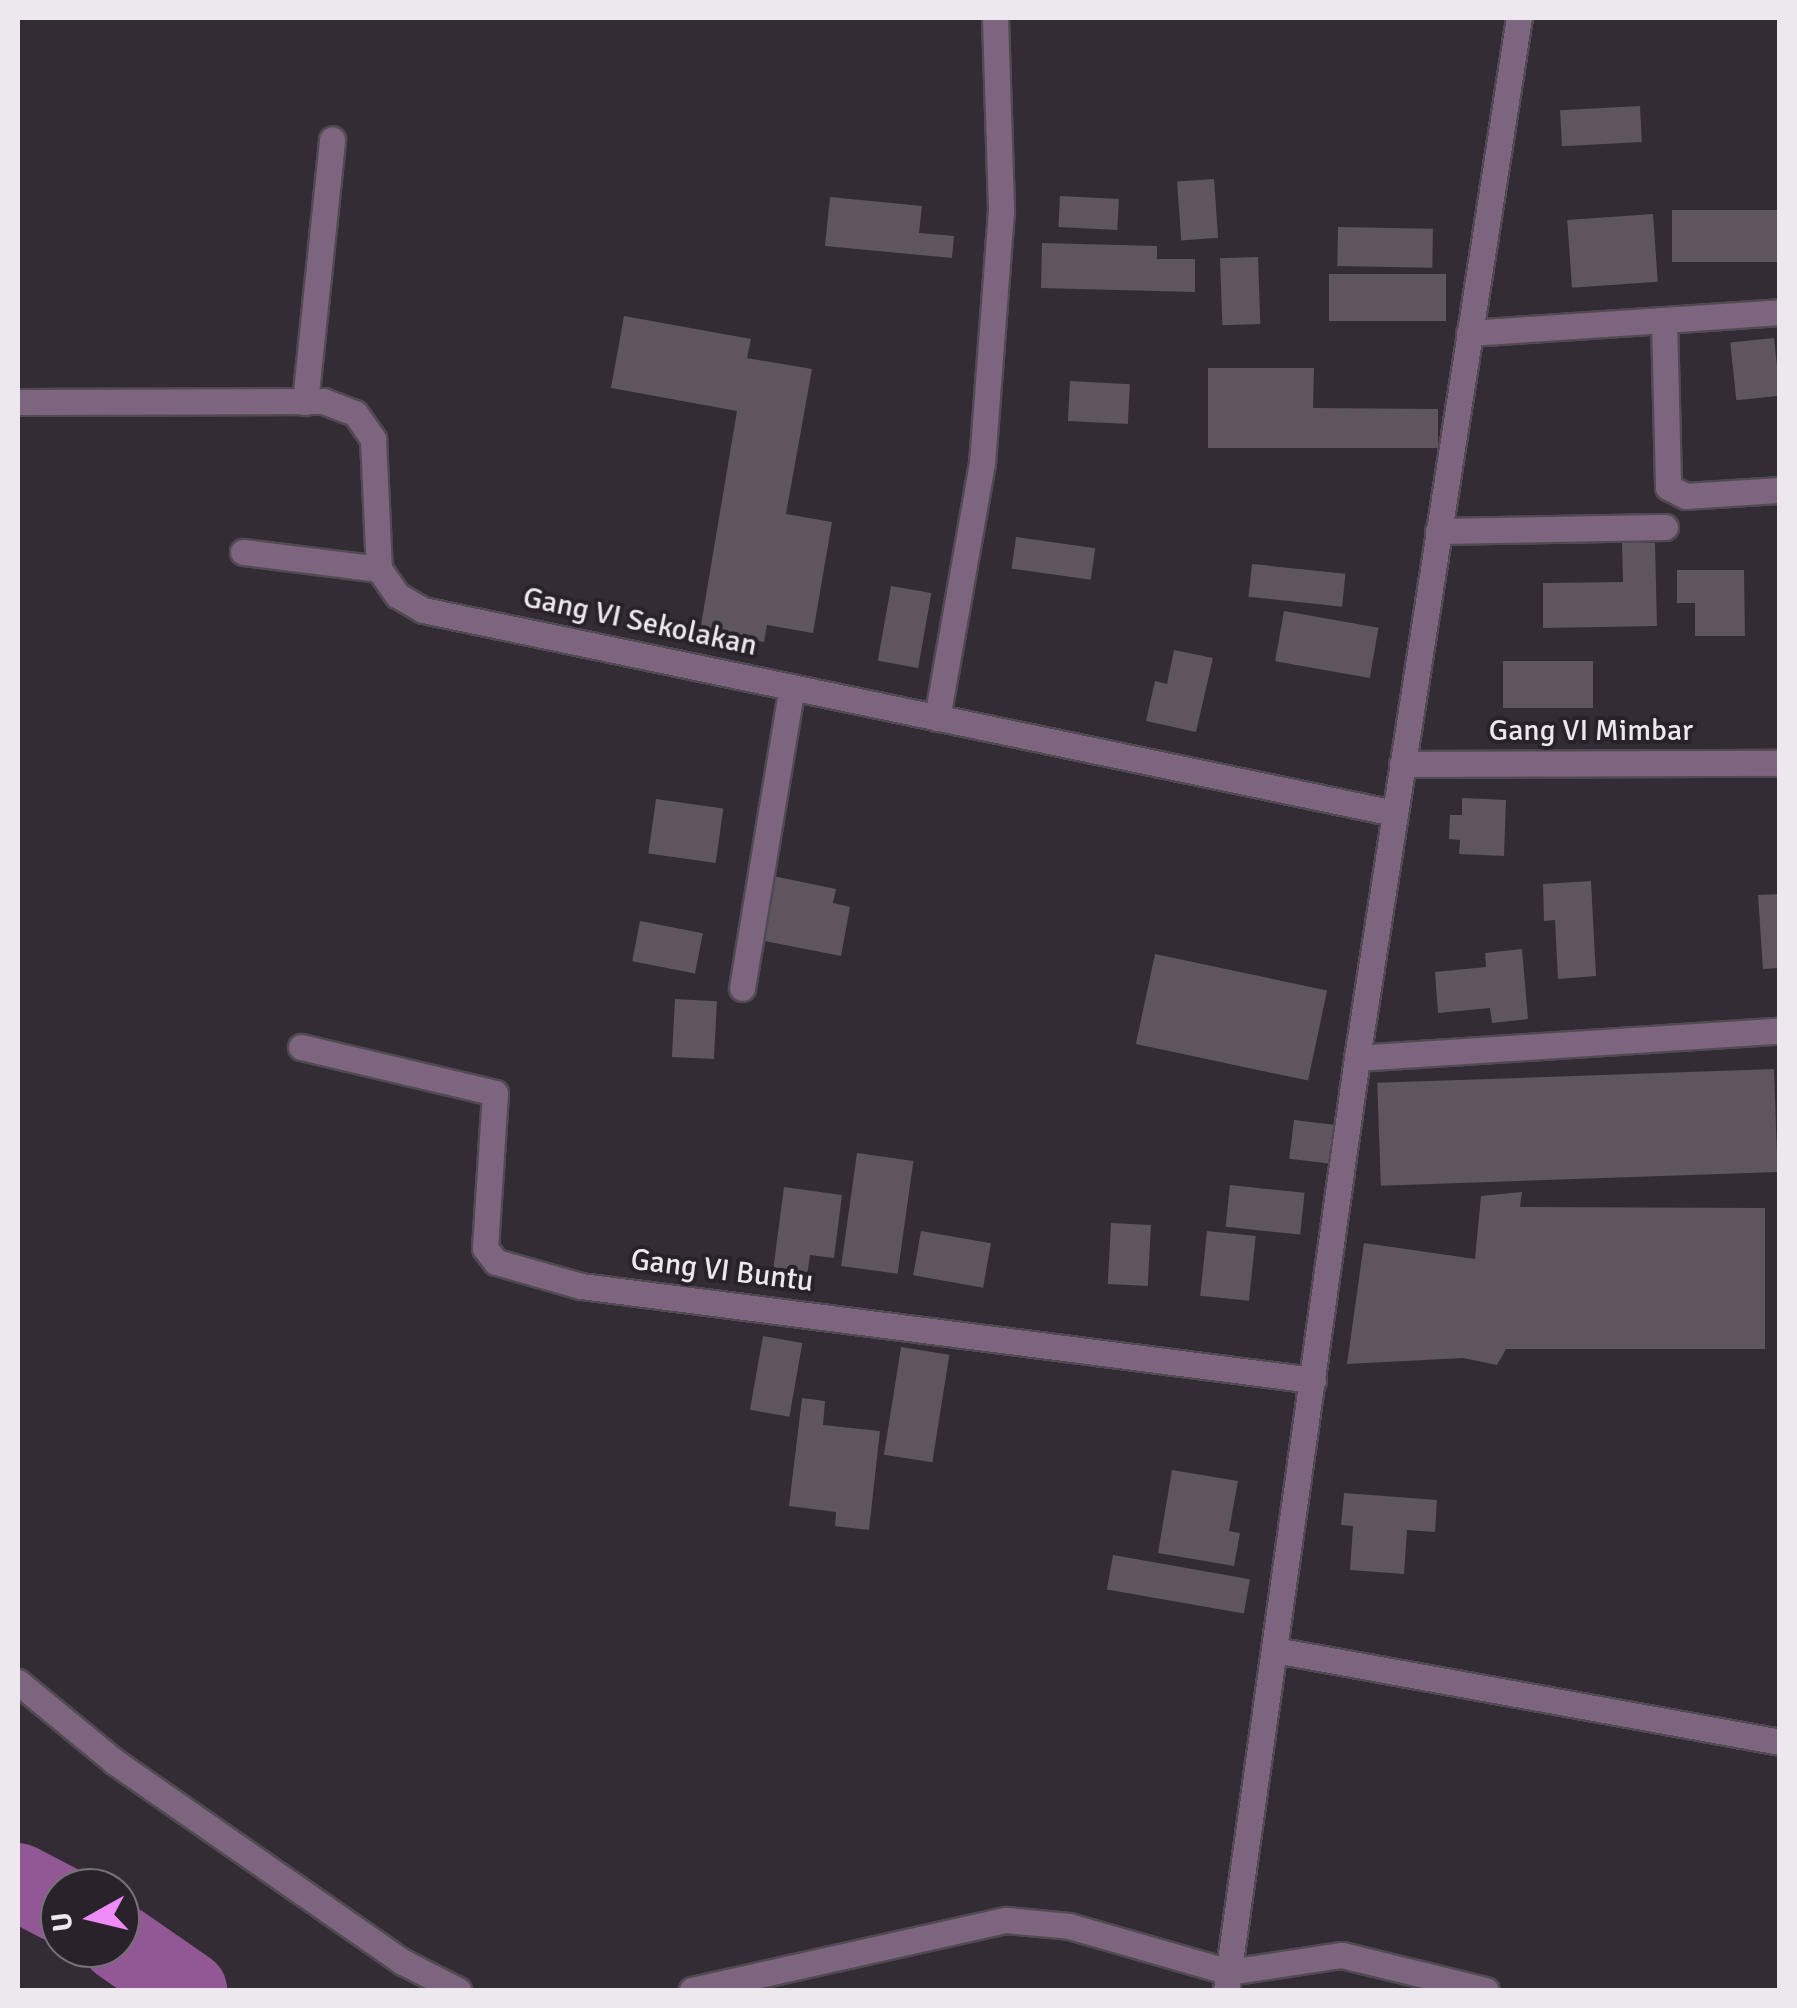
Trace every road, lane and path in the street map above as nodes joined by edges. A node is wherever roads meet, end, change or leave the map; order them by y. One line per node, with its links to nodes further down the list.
1 (995, 18): 15 (street)
2 (1518, 18): 6 (street)
3 (332, 138): 8 (street)
4 (1780, 312): 5 (street)
5 (1664, 320): 6 (street); 9 (street)
6 (1469, 333): 11 (street)
7 (18, 402): 8 (street)
8 (305, 402): 13 (street)
9 (1780, 490)
10 (1666, 527): 11 (street)
11 (1438, 531): 17 (street)
12 (243, 552): 13 (street)
13 (380, 569): 14 (street, Gang VI Sekolakan)
14 (792, 687): 15 (street, Gang VI Sekolakan); 19 (street)
15 (937, 718): 18 (street, Gang VI Sekolakan)
16 (1780, 763): 17 (street, Gang VI Mimbar)
17 (1402, 764): 18 (street)
18 (1394, 813): 22 (street)
19 (742, 988)
20 (1780, 1030): 22 (street)
21 (301, 1048): 23 (street, Gang VI Buntu)
22 (1357, 1058): 23 (street)
23 (1314, 1380): 24 (street)
24 (1275, 1650): 26 (street); 27 (street)
25 (18, 1682): 28 (street)
26 (1780, 1742)
27 (1227, 1981): 29 (street); 30 (street)
28 (458, 1990)
29 (692, 1990)
30 (1486, 1990)

